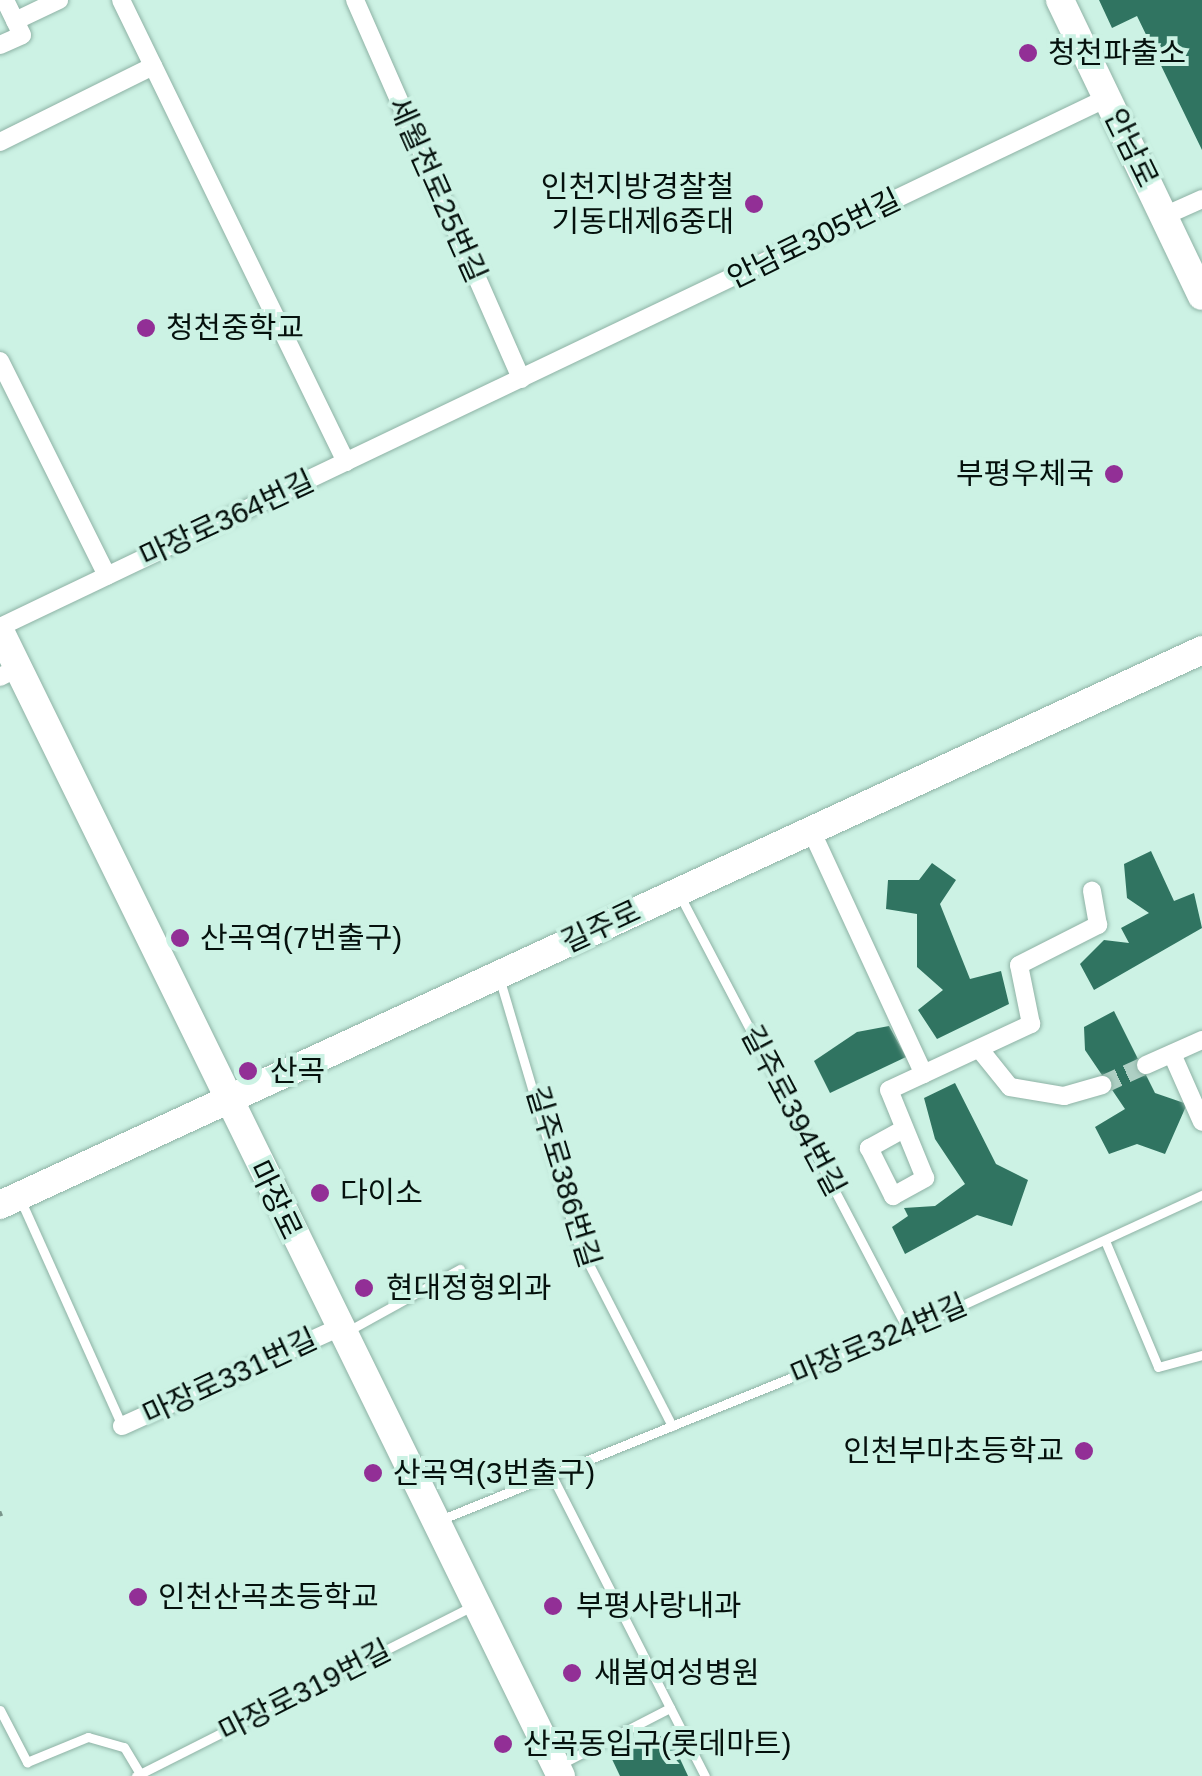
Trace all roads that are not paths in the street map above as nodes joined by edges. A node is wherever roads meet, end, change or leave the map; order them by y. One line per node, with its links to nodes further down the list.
1 (5, 0): 6 (street)
2 (59, 0): 6 (street)
3 (121, 0): 8 (street, 마장로364번길)
4 (356, 0): 15 (street, 세월천로25번길)
5 (1060, 0): 9 (main road, 안남로)
6 (15, 21): 7 (street)
7 (0, 45)
8 (153, 66): 10 (street); 16 (street, 마장로364번길)
9 (1107, 98): 12 (main road, 안남로); 15 (street, 안남로305번길)
10 (0, 142)
11 (1202, 198): 12 (street)
12 (1164, 216): 13 (main road, 안남로)
13 (1202, 296)
14 (0, 361): 17 (street, 마장로364번길)
15 (521, 379): 16 (street, 마장로364번길)
16 (346, 462): 17 (street, 마장로364번길)
17 (107, 576): 18 (street, 마장로364번길)
18 (0, 629): 20 (main road, 마장로)
19 (1202, 650): 21 (main road, 길주로)
20 (9, 673): 31 (main road, 마장로)
21 (811, 830): 23 (main road, 길주로); 29 (street)
22 (1092, 891): 26 (street)
23 (678, 892): 24 (main road, 길주로); 38 (lane, 길주로394번길)
24 (498, 974): 31 (main road, 길주로); 42 (lane, 길주로386번길)
25 (1202, 1040): 27 (street)
26 (981, 1052): 29 (street); 30 (street)
27 (1172, 1054): 28 (street); 32 (street)
28 (1146, 1064)
29 (924, 1074): 33 (street)
30 (1102, 1085)
31 (226, 1100): 35 (main road, 길주로); 39 (main road, 마장로)
32 (1202, 1122)
33 (902, 1130)
34 (1202, 1195): 36 (lane, 마장로324번길)
35 (9, 1201): 41 (lane)
36 (1106, 1243): 38 (lane, 마장로324번길); 40 (lane)
37 (460, 1269): 39 (lane)
38 (908, 1330): 42 (lane, 마장로324번길)
39 (340, 1331): 41 (street, 마장로331번길); 44 (main road, 마장로)
40 (1202, 1355)
41 (122, 1426)
42 (672, 1426): 43 (lane, 마장로324번길)
43 (551, 1474): 44 (lane, 마장로324번길); 46 (lane)
44 (433, 1523): 45 (main road, 마장로)
45 (474, 1606): 48 (main road, 마장로); 49 (lane, 마장로319번길)
46 (670, 1708): 48 (lane, 마장로); 50 (lane)
47 (0, 1710): 49 (lane)
48 (559, 1771)
49 (138, 1775)
50 (705, 1776)

